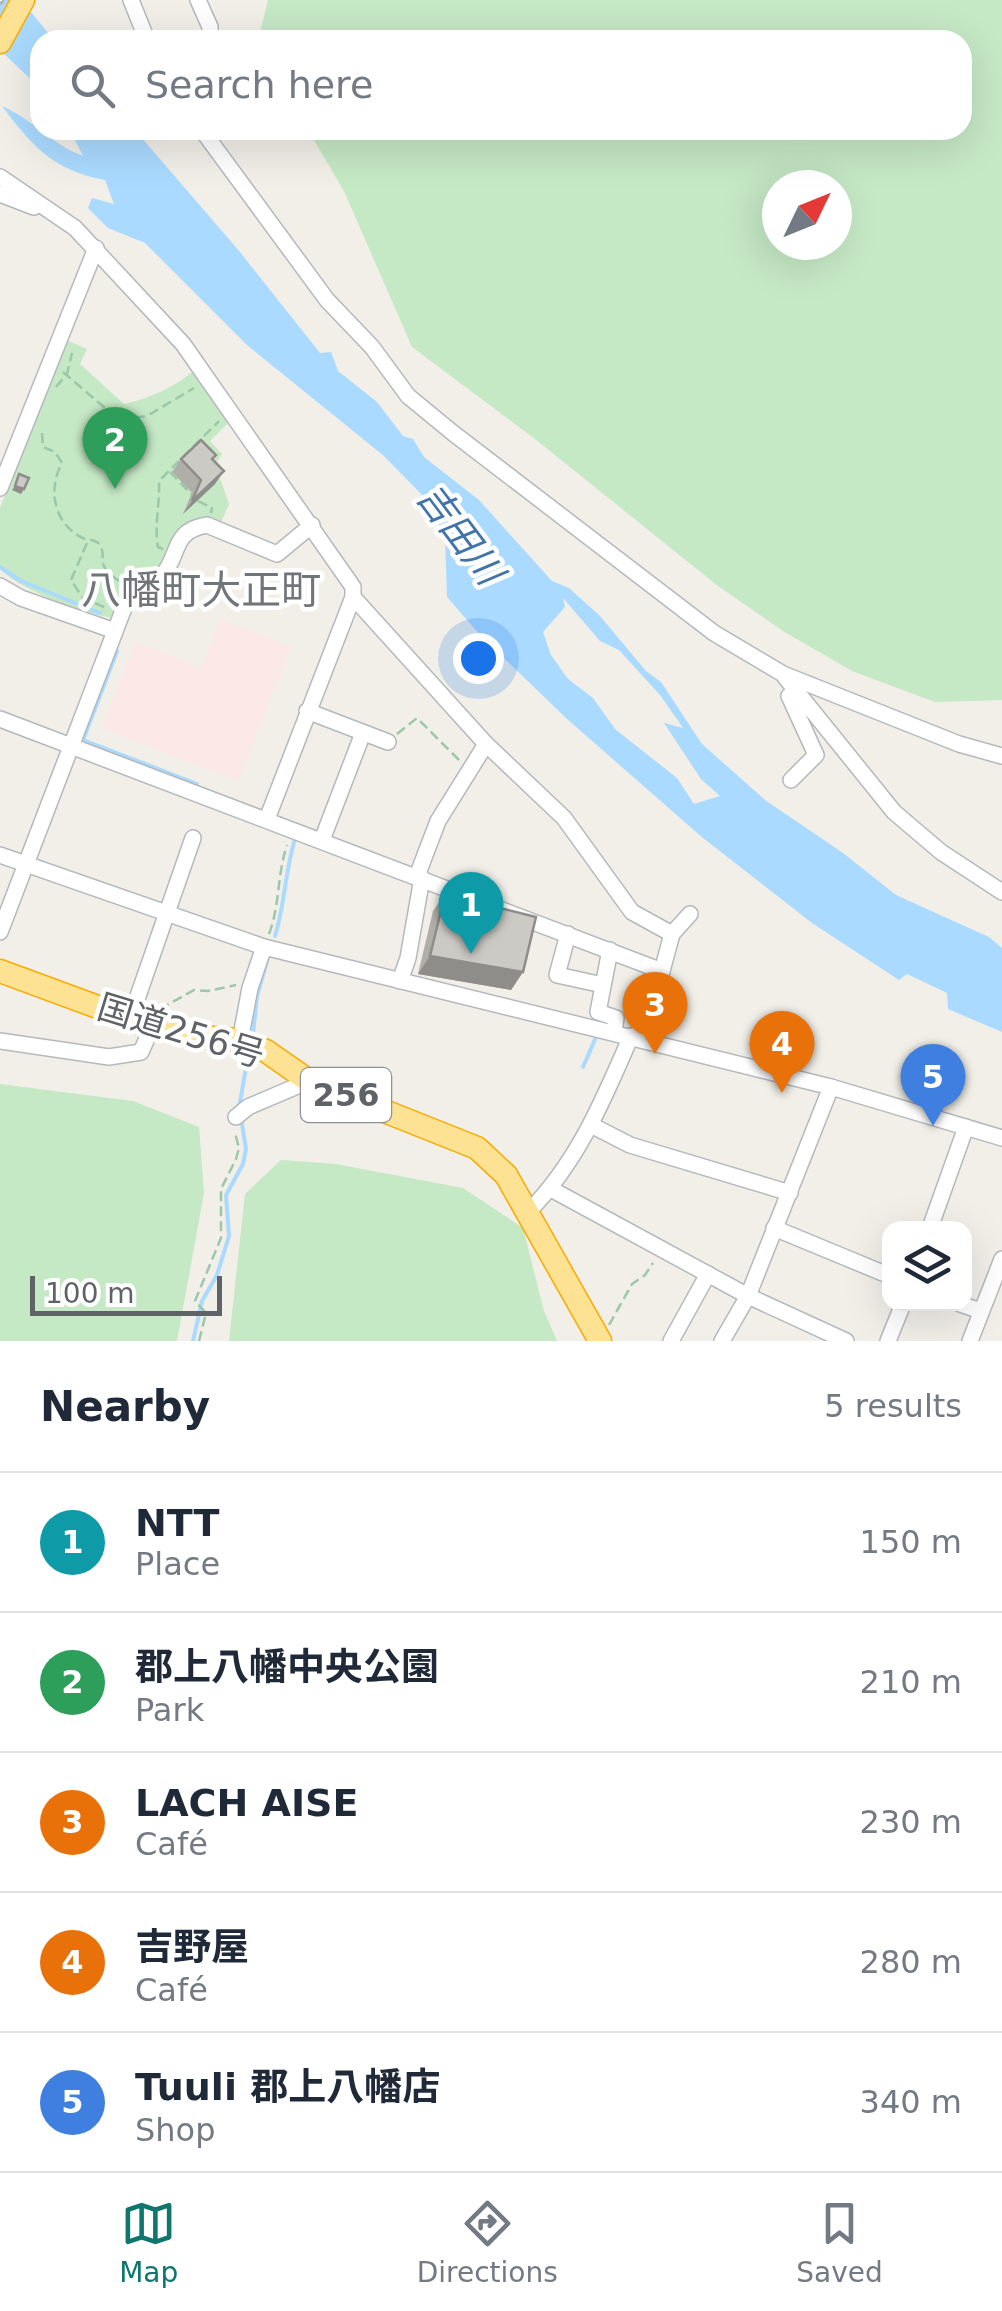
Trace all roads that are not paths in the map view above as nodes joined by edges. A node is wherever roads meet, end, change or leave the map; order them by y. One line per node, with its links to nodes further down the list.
1 (22, 0): 6 (highway)
2 (132, 0): 4 (street)
3 (198, 0): 5 (street)
4 (142, 30)
5 (210, 30)
6 (0, 42)
7 (209, 140): 17 (street)
8 (0, 178): 10 (street)
9 (0, 194): 10 (street)
10 (48, 209): 11 (street)
11 (96, 248): 12 (street); 13 (street)
12 (0, 488)
13 (312, 525): 15 (street); 16 (street)
14 (0, 586): 16 (street)
15 (353, 596): 19 (street); 23 (street)
16 (118, 623): 24 (street)
17 (783, 674): 18 (street); 25 (street)
18 (796, 690): 26 (street); 33 (street)
19 (307, 711): 21 (street); 27 (street)
20 (0, 719): 24 (street)
21 (363, 733): 22 (street); 29 (street)
22 (388, 742)
23 (486, 744): 32 (street); 38 (street)
24 (72, 748): 27 (street); 31 (street)
25 (1002, 756)
26 (791, 780)
27 (267, 820): 29 (street)
28 (193, 838): 34 (street)
29 (322, 840): 32 (street)
30 (0, 854): 31 (street)
31 (24, 864): 34 (street); 36 (street)
32 (420, 877): 37 (street); 43 (street)
33 (1002, 892)
34 (166, 914): 39 (street); 45 (street)
35 (690, 914): 38 (street)
36 (0, 932)
37 (568, 934): 40 (street); 44 (street)
38 (672, 934): 42 (street)
39 (264, 947): 43 (street); 49 (street)
40 (610, 950): 42 (street); 44 (street)
41 (0, 971): 45 (highway, 国道256号 / 256)
42 (662, 971): 47 (street)
43 (400, 981): 46 (street)
44 (603, 986): 46 (street)
45 (140, 1023): 48 (street); 49 (highway, 国道256号 / 256)
46 (614, 1032): 47 (street)
47 (634, 1037): 51 (street); 53 (street)
48 (0, 1041)
49 (240, 1041): 50 (highway, 国道256号 / 256)
50 (309, 1080): 52 (street); 58 (highway, 国道256号 / 256)
51 (831, 1087): 54 (street); 57 (street)
52 (242, 1112)
53 (591, 1125): 56 (street); 57 (street)
54 (966, 1127): 55 (street); 59 (street)
55 (1002, 1138)
56 (551, 1189): 58 (street); 63 (street)
57 (790, 1194): 60 (street)
58 (528, 1211): 68 (highway, 国道256号 / 256)
59 (932, 1221)
60 (774, 1228): 62 (street); 64 (street)
61 (1002, 1260): 67 (street)
62 (882, 1273)
63 (708, 1274): 64 (street); 69 (street)
64 (748, 1296): 70 (street); 71 (street)
65 (972, 1309): 67 (street)
66 (900, 1311): 72 (street)
67 (981, 1312): 73 (street)
68 (604, 1334)
69 (671, 1341)
70 (722, 1341)
71 (846, 1341)
72 (888, 1341)
73 (970, 1341)

